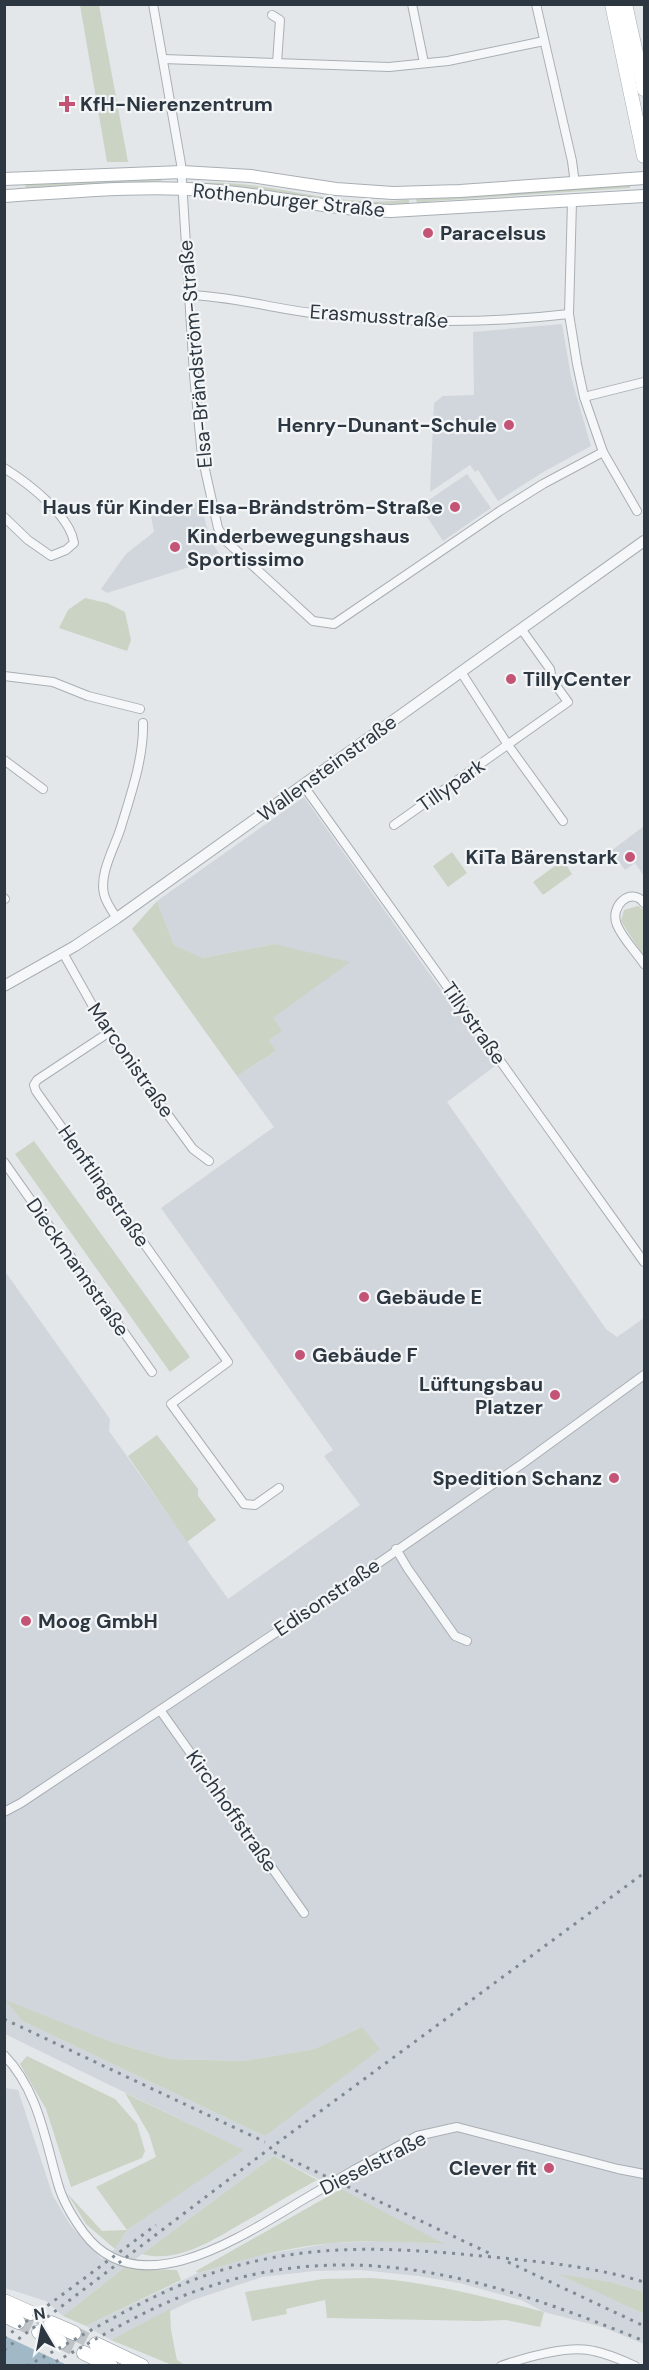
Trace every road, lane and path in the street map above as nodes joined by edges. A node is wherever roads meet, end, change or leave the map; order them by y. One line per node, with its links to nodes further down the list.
1 (153, 4): 8 (street, Elsa-Brändström-Straße)
2 (412, 4): 10 (street)
3 (536, 4): 7 (street)
4 (612, 4): 12 (main road)
5 (625, 4): 11 (main road)
6 (272, 15): 9 (street)
7 (544, 41): 10 (street); 16 (street)
8 (163, 59): 9 (street); 13 (street, Elsa-Brändström-Straße)
9 (277, 63): 10 (street)
10 (424, 63)
11 (645, 89)
12 (645, 156)
13 (182, 172): 15 (main road, Rothenburger Straße); 16 (main road, Rothenburger Straße); 17 (street, Elsa-Brändström-Straße)
14 (645, 178): 16 (main road, Rothenburger Straße)
15 (4, 179)
16 (574, 184)
17 (182, 188): 18 (main road, Rothenburger Straße); 20 (main road, Rothenburger Straße); 21 (street, Elsa-Brändström-Straße)
18 (4, 196)
19 (645, 196): 20 (main road, Rothenburger Straße)
20 (572, 201): 22 (street)
21 (189, 295): 22 (street, Erasmusstraße); 25 (street, Elsa-Brändström-Straße)
22 (569, 314): 24 (street)
23 (645, 382): 24 (street)
24 (584, 397): 25 (street)
25 (603, 452): 27 (street)
26 (4, 468): 28 (street)
27 (637, 511)
28 (4, 517)
29 (645, 541): 30 (street, Wallensteinstraße)
30 (522, 630): 31 (street, Wallensteinstraße); 35 (street, Tillypark)
31 (461, 672): 35 (street); 37 (street, Wallensteinstraße)
32 (4, 676): 33 (street)
33 (140, 709)
34 (143, 723): 42 (street)
35 (508, 745): 39 (street); 40 (street, Tillypark)
36 (4, 760): 38 (street)
37 (303, 785): 42 (street, Wallensteinstraße); 49 (street, Tillystraße)
38 (43, 789)
39 (563, 820)
40 (394, 825)
41 (645, 903): 44 (street)
42 (117, 918): 43 (street, Wallensteinstraße)
43 (63, 953): 45 (street, Wallensteinstraße); 46 (street, Marconistraße)
44 (645, 964)
45 (4, 986)
46 (108, 1033): 47 (street, Marconistraße); 52 (street, Henftlingstraße)
47 (209, 1161)
48 (4, 1162): 50 (street, Dieckmannstraße)
49 (645, 1262)
50 (152, 1372)
51 (645, 1376): 53 (street, Edisonstraße)
52 (279, 1488)
53 (396, 1549): 54 (street); 55 (street, Edisonstraße)
54 (467, 1641)
55 (160, 1710): 56 (street, Edisonstraße); 57 (street, Kirchhoffstraße)
56 (4, 1812)
57 (304, 1913)
58 (4, 2055): 59 (street, Dieselstraße, bridge)
59 (645, 2174)
60 (4, 2301): 61 (main road)
61 (31, 2313)
62 (4, 2315): 63 (main road)
63 (18, 2322)
64 (51, 2323): 66 (main road)
65 (39, 2332): 67 (main road)
66 (74, 2333)
67 (60, 2342)
68 (96, 2344): 71 (main road)
69 (84, 2353): 70 (main road)
70 (111, 2366)
71 (142, 2366)
72 (501, 2366): 73 (street)
73 (635, 2366)

